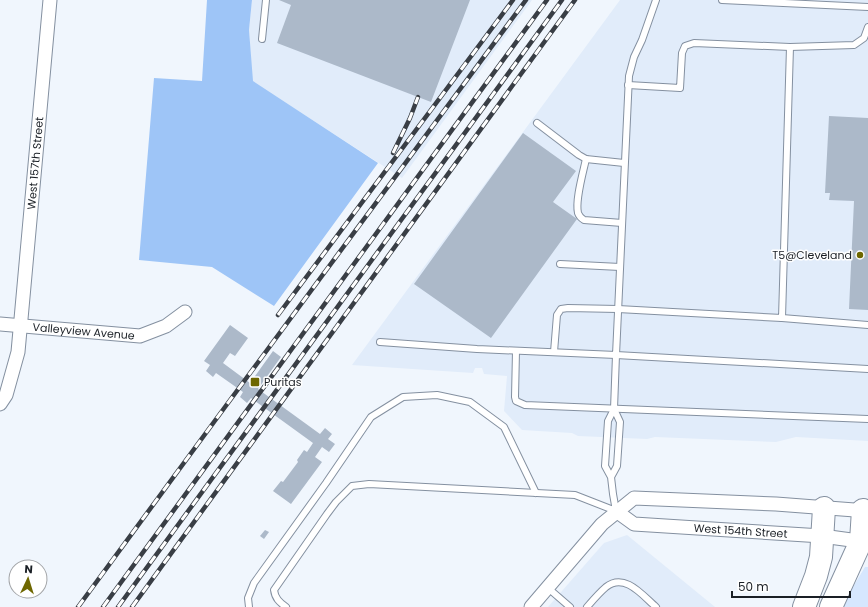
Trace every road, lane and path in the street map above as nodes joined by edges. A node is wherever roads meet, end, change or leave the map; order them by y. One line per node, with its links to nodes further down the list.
1 (50, 0): 20 (street, West 157th Street)
2 (266, 0): 7 (lane)
3 (656, 0): 9 (lane)
4 (722, 0): 5 (lane)
5 (868, 7)
6 (868, 27): 8 (lane)
7 (262, 39)
8 (790, 47): 9 (lane); 18 (lane)
9 (628, 85): 12 (lane)
10 (537, 123): 11 (lane)
11 (586, 159): 12 (lane); 13 (lane)
12 (624, 162): 13 (lane)
13 (622, 223): 15 (lane)
14 (560, 264): 15 (lane)
15 (620, 267): 16 (lane)
16 (618, 309): 18 (lane); 24 (lane); 25 (lane)
17 (185, 312): 20 (street, Valleyview Avenue)
18 (782, 318): 21 (lane)
19 (0, 324): 20 (street, Valleyview Avenue)
20 (20, 326): 27 (street, West 157th Street)
21 (868, 326)
22 (380, 342): 23 (lane)
23 (516, 351): 24 (lane); 28 (lane)
24 (554, 352): 25 (lane)
25 (616, 355): 26 (lane); 28 (lane)
26 (868, 369)
27 (0, 404)
28 (614, 409): 29 (lane); 30 (lane); 30 (lane)
29 (868, 419)
30 (611, 477): 34 (lane)
31 (536, 493): 34 (lane); 38 (lane); 39 (lane)
32 (824, 508): 33 (street); 34 (street); 35 (highway)
33 (866, 510): 36 (highway)
34 (616, 511): 35 (street, West 154th Street); 37 (street)
35 (822, 536): 36 (street, West 154th Street); 44 (highway)
36 (864, 541): 45 (highway)
37 (548, 588): 40 (street); 41 (lane)
38 (249, 607)
39 (286, 607)
40 (531, 607)
41 (570, 607)
42 (586, 607): 43 (lane)
43 (656, 607)
44 (804, 607)
45 (831, 607)

